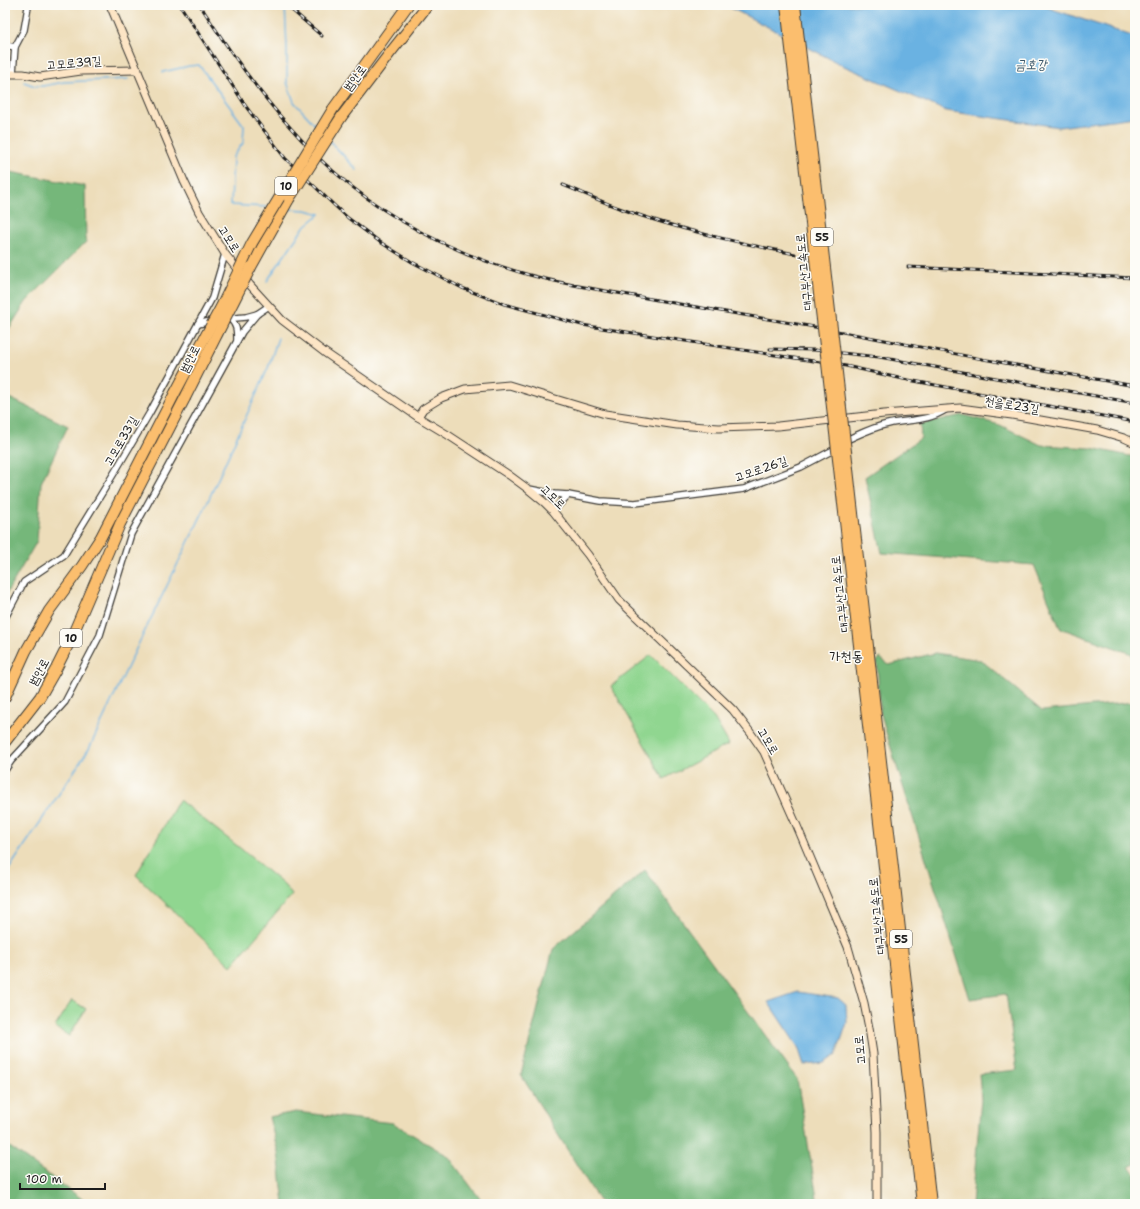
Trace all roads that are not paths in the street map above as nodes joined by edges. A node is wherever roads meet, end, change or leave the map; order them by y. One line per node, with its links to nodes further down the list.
1 (110, 5): 9 (main road, 고모로)
2 (408, 5): 17 (highway, 범안로 / 10, bridge)
3 (428, 5): 17 (highway, 범안로 / 10, bridge)
4 (786, 5): 21 (highway, 대구부산고속도로 / 55, bridge)
5 (795, 5): 21 (highway, 대구부산고속도로 / 55, bridge)
6 (28, 7): 8 (street)
7 (5, 45): 8 (street)
8 (15, 47): 10 (street, 고모로39길)
9 (138, 70): 10 (main road, 고모로39길); 11 (main road, 고모로)
10 (9, 74)
11 (225, 254): 12 (main road, 고모로); 15 (street, 고모로33길)
12 (269, 306): 13 (street); 19 (main road, 고모로)
13 (257, 314): 14 (street); 16 (street)
14 (229, 318): 15 (street); 16 (street)
15 (198, 324): 25 (street, 고모로33길)
16 (237, 340): 29 (street)
17 (180, 395): 27 (highway, 범안로 / 10); 28 (highway, 범안로 / 10)
18 (948, 409): 19 (main road, 천을로23길); 20 (main road, 천을로23길); 23 (street, 고모로26길)
19 (418, 417): 22 (main road, 고모로)
20 (1135, 443)
21 (843, 469): 26 (highway, 대구부산고속도로 / 55)
22 (528, 489): 23 (street, 고모로26길); 24 (main road, 고모로)
23 (568, 495): 24 (street)
24 (554, 511): 30 (main road, 고모로)
25 (5, 618)
26 (866, 674): 31 (highway, 대구부산고속도로 / 55); 32 (highway, 대구부산고속도로 / 55)
27 (5, 697)
28 (5, 742)
29 (5, 770)
30 (877, 1204)
31 (922, 1204)
32 (931, 1204)

